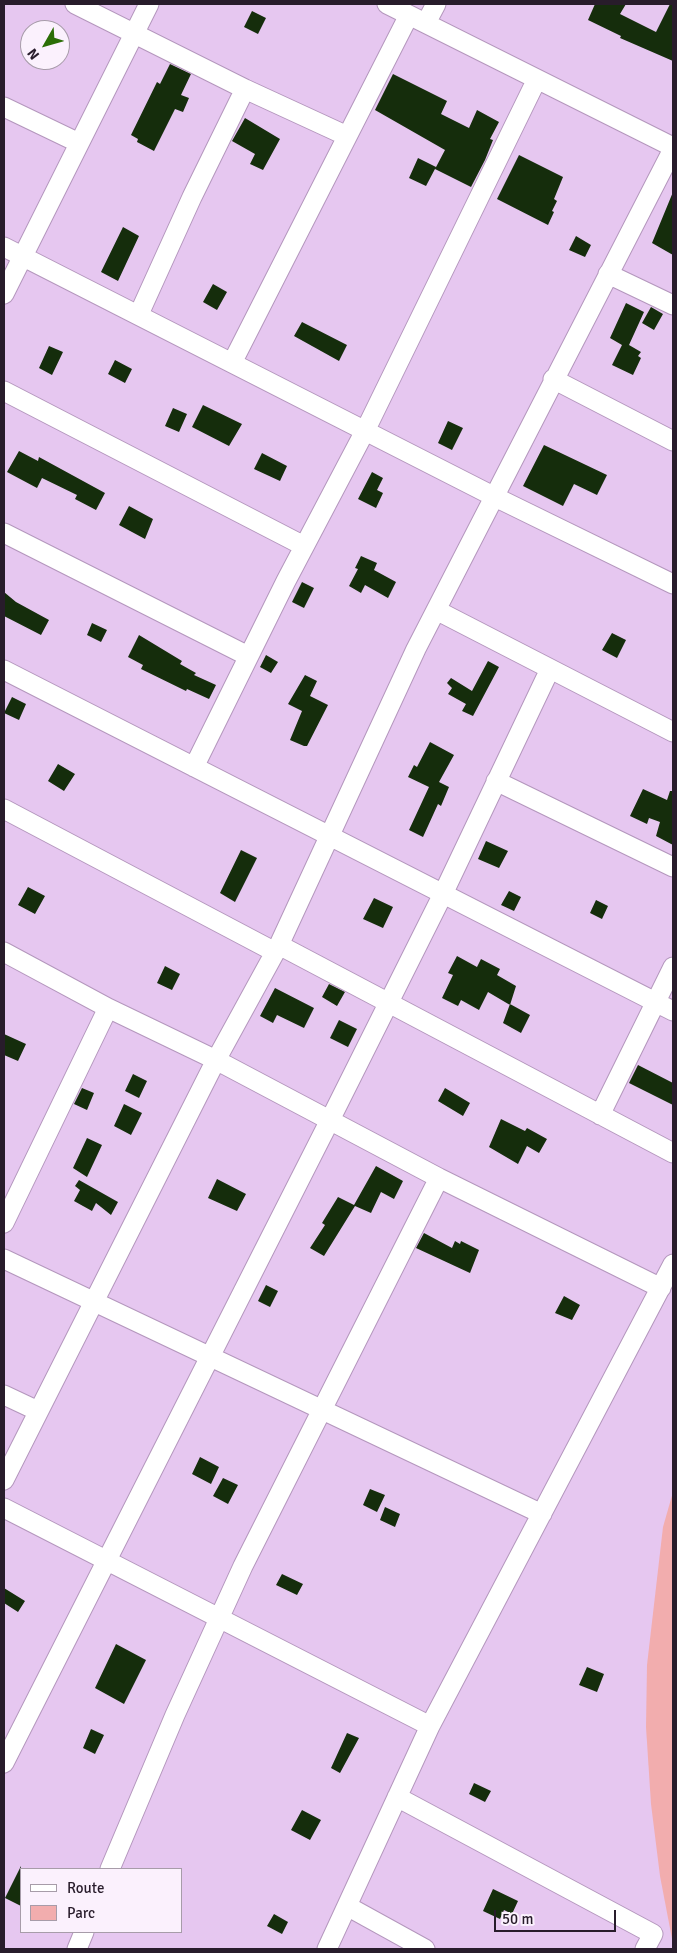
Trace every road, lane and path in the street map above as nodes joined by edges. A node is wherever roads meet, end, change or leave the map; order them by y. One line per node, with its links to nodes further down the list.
1 (75, 4): 7 (street)
2 (149, 4): 7 (street)
3 (387, 4): 5 (street)
4 (436, 4): 6 (street)
5 (409, 14): 6 (street); 11 (street)
6 (426, 24): 8 (street)
7 (135, 33): 9 (street); 12 (street)
8 (538, 79): 13 (street); 23 (street)
9 (245, 89): 11 (street); 19 (street)
10 (4, 107): 12 (street)
11 (347, 136): 20 (street)
12 (79, 143): 15 (street)
13 (673, 148): 16 (street)
14 (4, 247): 15 (street)
15 (23, 256): 17 (street); 19 (street)
16 (608, 274): 18 (street); 21 (street)
17 (4, 294)
18 (673, 305)
19 (139, 314): 20 (street)
20 (233, 361): 23 (street)
21 (553, 379): 24 (street); 25 (street)
22 (4, 390): 27 (street)
23 (366, 430): 25 (street); 27 (street)
24 (673, 440)
25 (495, 497): 28 (street); 29 (street)
26 (4, 533): 30 (street)
27 (304, 546): 30 (street)
28 (673, 584)
29 (436, 610): 32 (street); 37 (street)
30 (248, 656): 34 (street)
31 (4, 670): 34 (street)
32 (550, 670): 33 (street); 35 (street)
33 (673, 732)
34 (194, 767): 37 (street)
35 (496, 781): 38 (street); 39 (street)
36 (4, 809): 40 (street)
37 (330, 836): 39 (street); 40 (street)
38 (673, 867)
39 (442, 894): 43 (street); 44 (street)
40 (277, 948): 43 (street); 47 (street)
41 (4, 952): 45 (street)
42 (673, 967): 44 (street)
43 (388, 1002): 48 (street); 49 (street)
44 (656, 1003): 46 (street); 48 (street)
45 (108, 1008): 47 (street); 52 (street)
46 (673, 1011)
47 (216, 1060): 49 (street); 56 (street)
48 (600, 1115): 50 (street)
49 (330, 1120): 51 (street); 57 (street)
50 (673, 1154)
51 (439, 1178): 55 (street); 59 (street)
52 (4, 1223)
53 (4, 1259): 56 (street)
54 (673, 1264): 55 (street)
55 (661, 1288): 63 (street)
56 (94, 1302): 57 (street); 60 (street)
57 (210, 1357): 59 (street); 64 (street)
58 (4, 1395): 60 (street)
59 (322, 1410): 63 (street); 65 (street)
60 (38, 1411): 61 (street)
61 (4, 1480)
62 (4, 1508): 64 (street)
63 (542, 1514): 66 (street)
64 (106, 1561): 65 (street); 67 (street)
65 (219, 1618): 66 (street); 69 (street)
66 (430, 1726): 68 (street)
67 (4, 1763)
68 (397, 1797): 70 (street); 75 (street)
69 (110, 1868)
70 (347, 1906): 73 (street); 74 (street)
71 (84, 1933): 72 (street)
72 (77, 1949)
73 (327, 1949)
74 (425, 1949)
75 (645, 1949)

